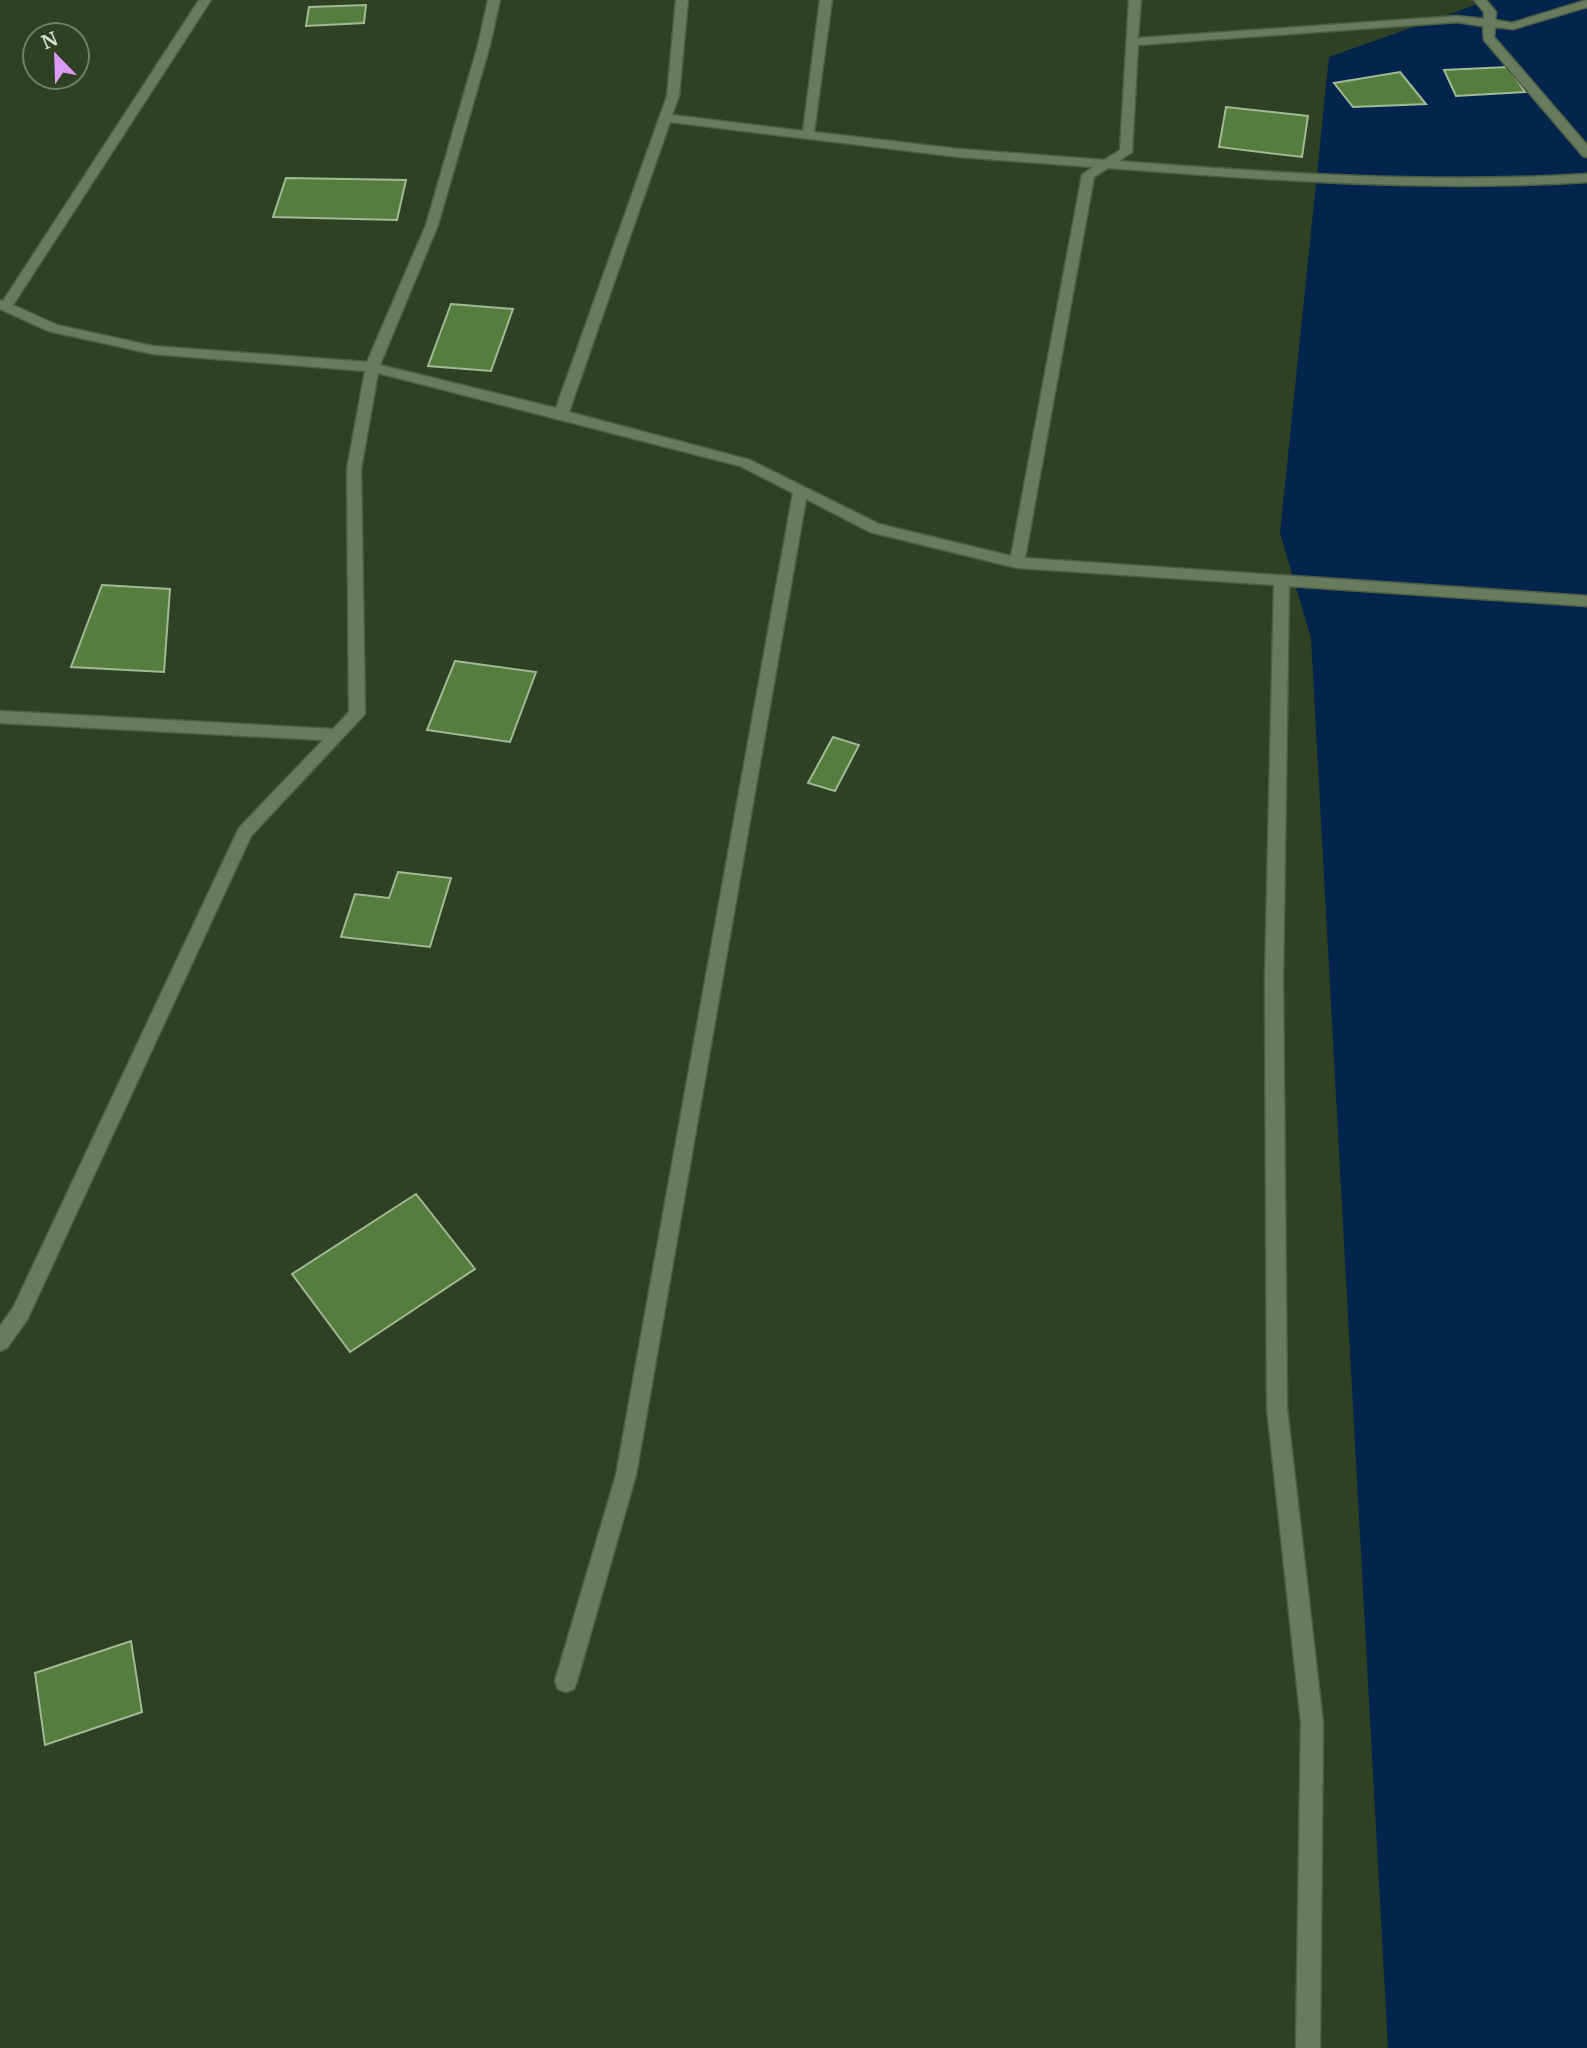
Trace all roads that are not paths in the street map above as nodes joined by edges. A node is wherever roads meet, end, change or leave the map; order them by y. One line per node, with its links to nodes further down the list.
1 (205, 0): 15 (street)
2 (494, 0): 16 (street)
3 (682, 0): 10 (street)
4 (826, 0): 11 (street)
5 (1135, 0): 9 (street)
6 (1480, 0): 8 (street)
7 (1587, 3): 8 (street)
8 (1489, 23): 9 (street); 12 (street)
9 (1131, 42): 13 (street)
10 (665, 118): 11 (street); 17 (street)
11 (808, 135): 13 (street)
12 (1587, 153)
13 (1106, 164): 14 (street); 19 (street)
14 (1587, 178)
15 (3, 305): 16 (street)
16 (372, 367): 17 (street); 23 (street)
17 (561, 414): 18 (street)
18 (800, 491): 19 (street); 25 (street)
19 (1017, 563): 20 (street)
20 (1282, 580): 21 (street); 26 (street)
21 (1587, 601)
22 (0, 717): 23 (street)
23 (337, 735): 24 (street)
24 (0, 1342)
25 (566, 1681)
26 (1308, 2048)

